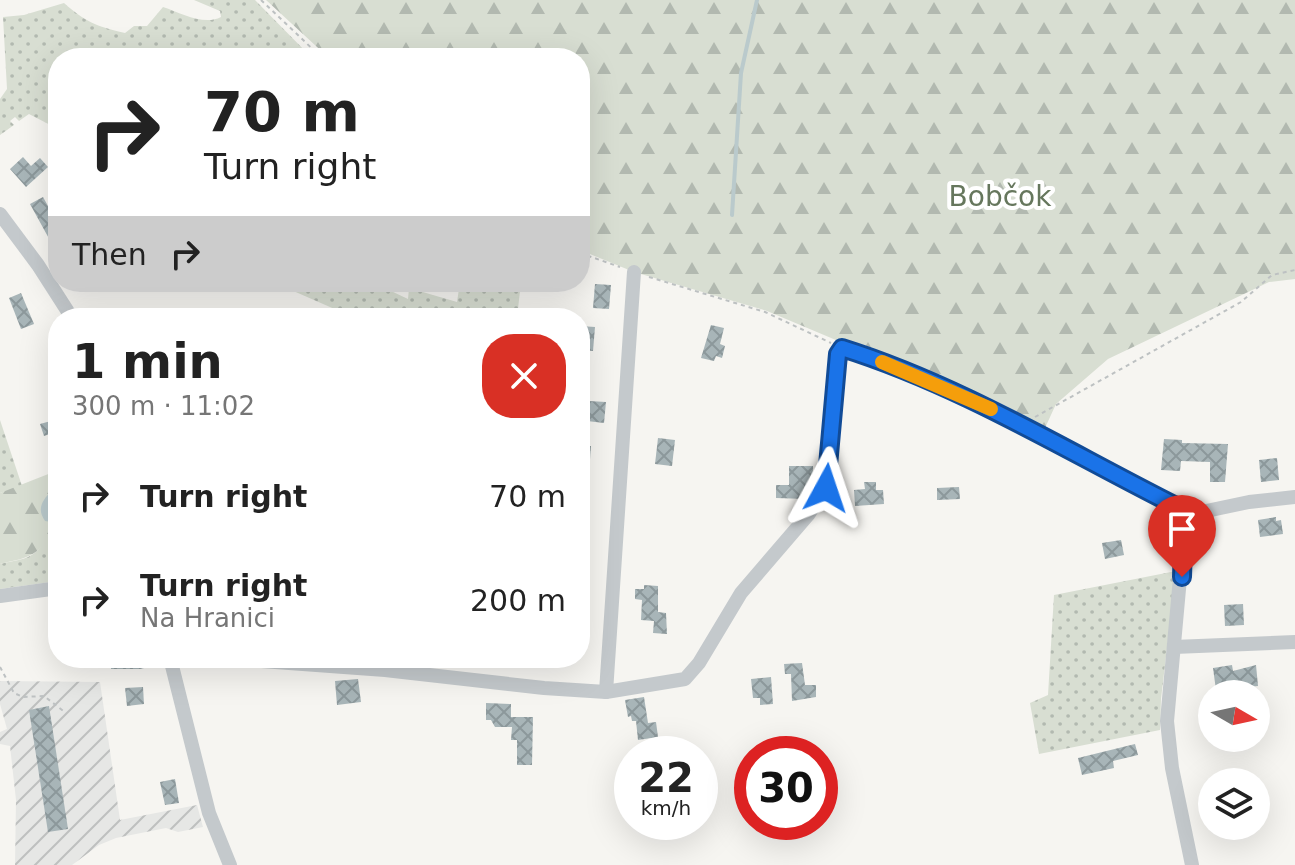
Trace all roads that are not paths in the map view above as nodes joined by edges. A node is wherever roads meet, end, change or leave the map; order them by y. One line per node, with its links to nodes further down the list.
1 (0, 214): 3 (street)
2 (634, 272): 12 (street)
3 (48, 281)
4 (1295, 497): 5 (street)
5 (1192, 514): 9 (street); 12 (street)
6 (48, 589): 7 (street)
7 (0, 596)
8 (1295, 642): 9 (street)
9 (1174, 647): 14 (street)
10 (173, 668): 13 (street)
11 (357, 668): 12 (street)
12 (606, 692)
13 (230, 865)
14 (1192, 865)

